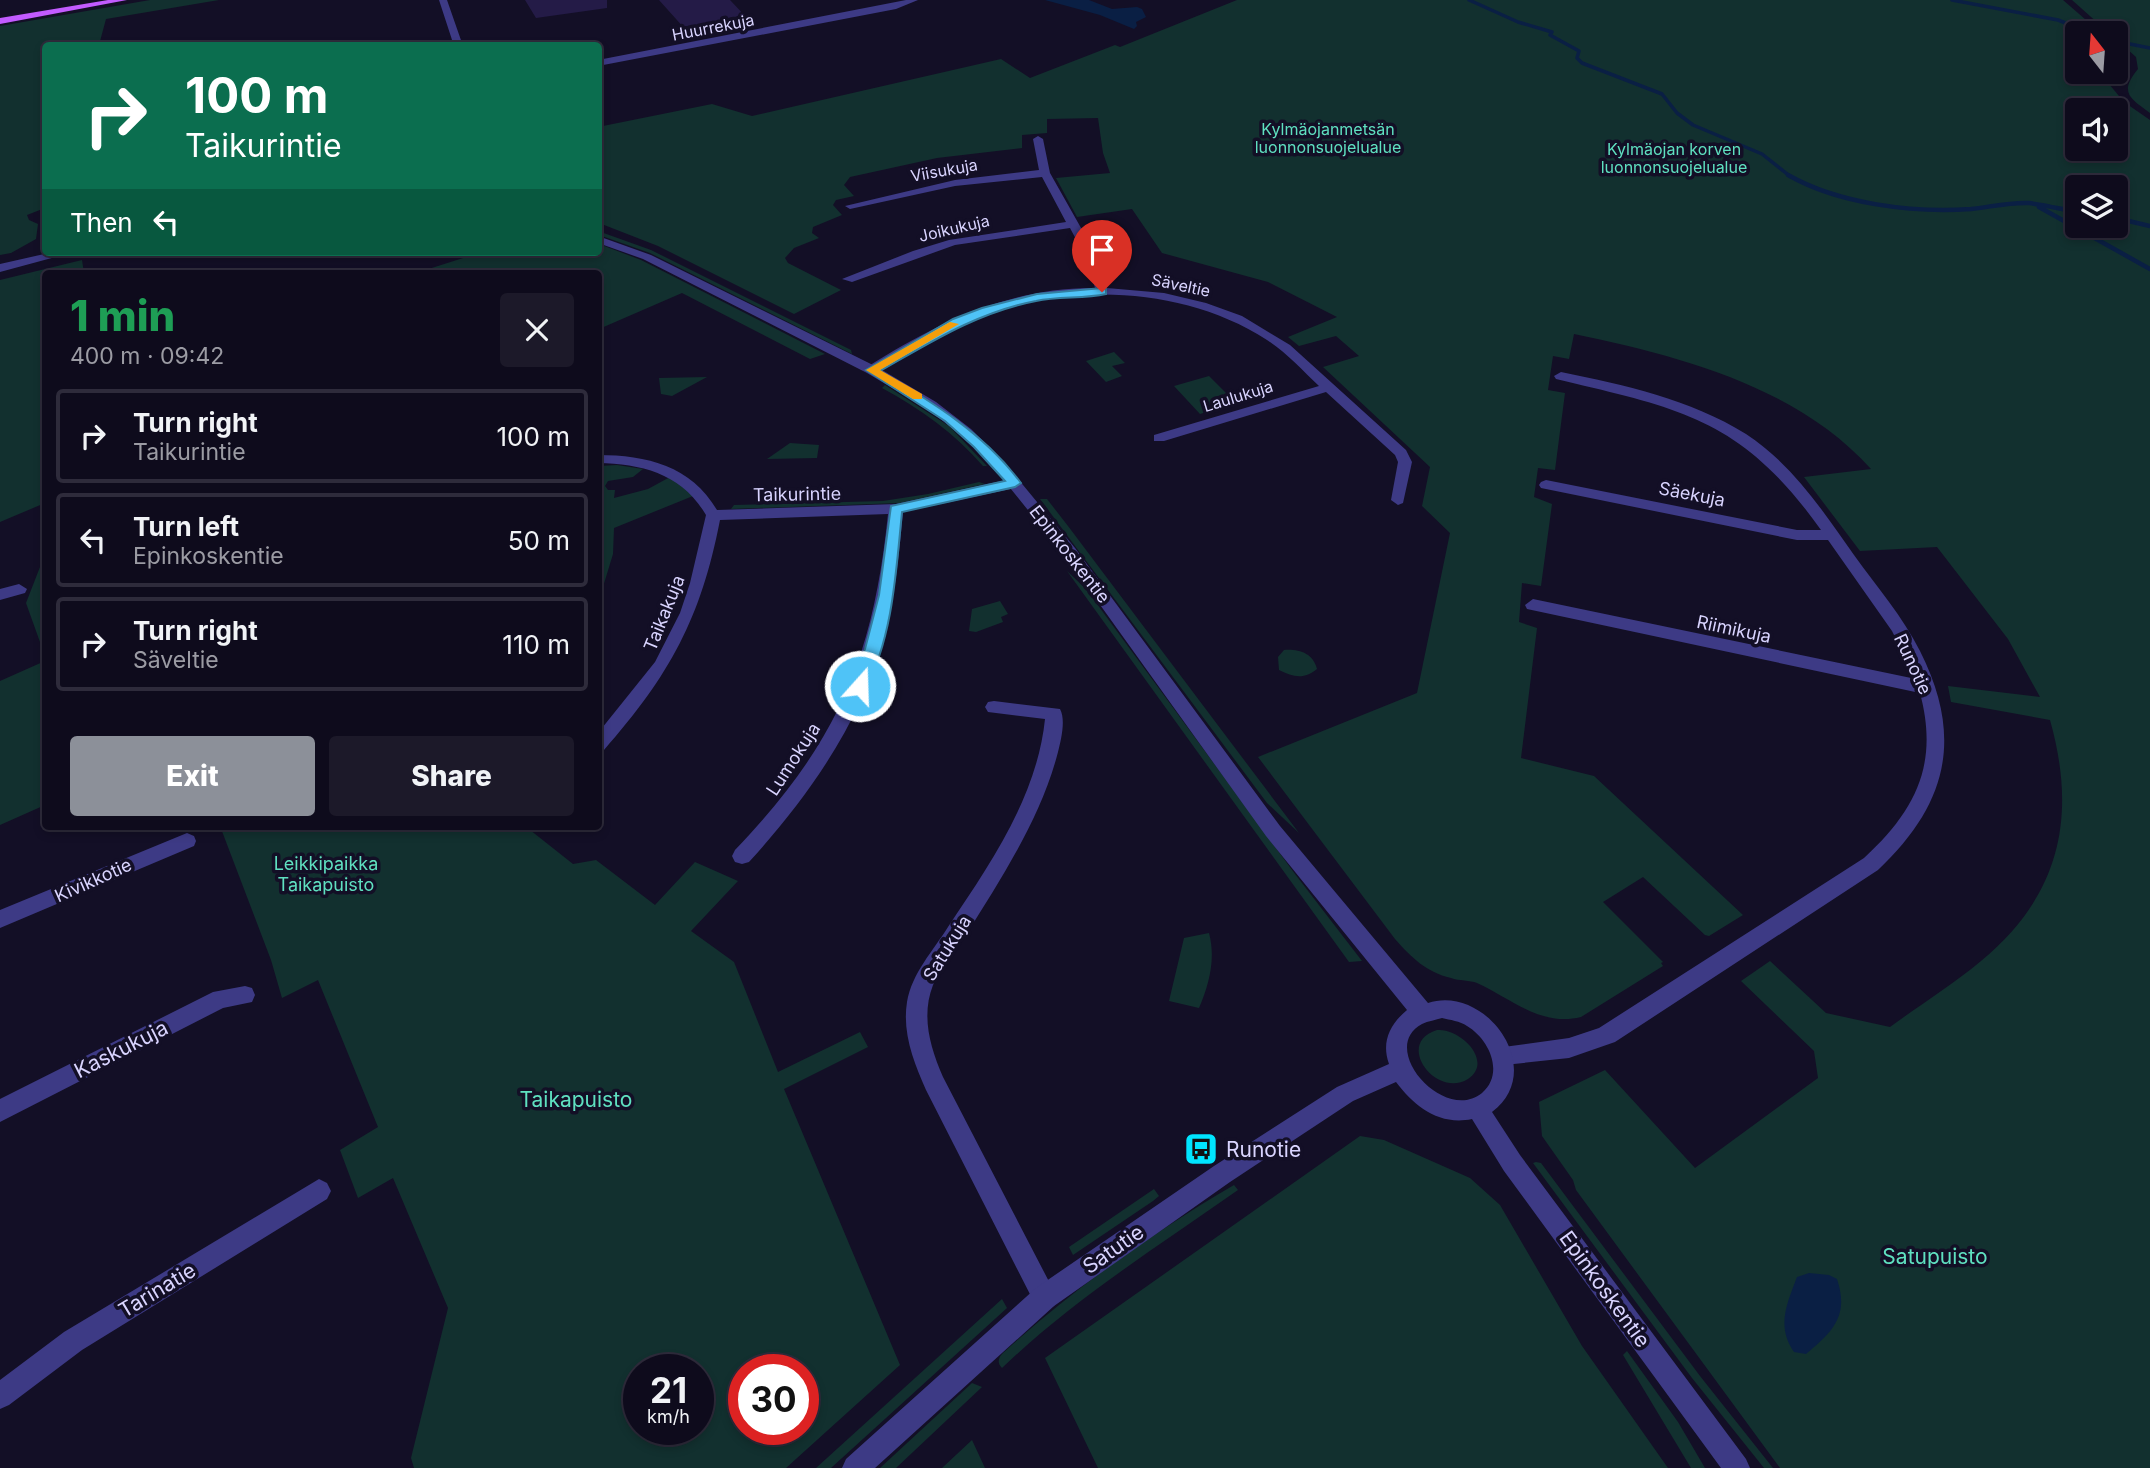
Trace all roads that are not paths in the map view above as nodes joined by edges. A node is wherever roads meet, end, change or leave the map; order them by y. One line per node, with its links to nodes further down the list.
1 (123, 0): 4 (main road)
2 (443, 0): 5 (street)
3 (914, 0): 6 (street, Huurrekuja)
4 (0, 21)
5 (457, 42)
6 (602, 63)
7 (1038, 139): 8 (street)
8 (1045, 173): 9 (street, Viisukuja); 10 (street)
9 (850, 206)
10 (1072, 224): 14 (street, Joikukuja); 15 (street)
11 (602, 240): 16 (street, Epinkoskentie)
12 (51, 256): 13 (street)
13 (0, 268)
14 (849, 279)
15 (1102, 292): 16 (street, Säveltie); 18 (street, Säveltie)
16 (872, 370): 21 (street, Epinkoskentie)
17 (1561, 376): 26 (street, Runotie)
18 (1328, 387): 19 (street, Laulukuja); 23 (street, Säveltie)
19 (1159, 438)
20 (602, 458): 25 (street)
21 (1015, 483): 24 (street, Taikurintie); 37 (street, Epinkoskentie)
22 (1546, 485): 26 (street, Säekuja)
23 (1398, 500)
24 (896, 509): 25 (street, Taikurintie); 34 (street, Lumokuja)
25 (713, 515): 32 (street, Taikakuja)
26 (1832, 535): 30 (street, Runotie)
27 (19, 589): 28 (street)
28 (0, 595)
29 (1533, 605): 30 (street, Riimikuja)
30 (1927, 688): 38 (street, Runotie)
31 (994, 707): 43 (street, Satukuja)
32 (602, 741)
33 (187, 841): 35 (street, Kivikkotie)
34 (742, 856)
35 (0, 919)
36 (245, 995): 41 (street, Kaskukuja)
37 (1422, 1011): 38 (street); 39 (street)
38 (1504, 1055): 40 (street)
39 (1400, 1070): 40 (street); 43 (street, Satutie)
40 (1477, 1108): 46 (street, Epinkoskentie)
41 (0, 1111)
42 (319, 1191): 44 (street, Tarinatie)
43 (1045, 1297): 45 (street, Satutie)
44 (0, 1396)
45 (855, 1468)
46 (1737, 1468)

